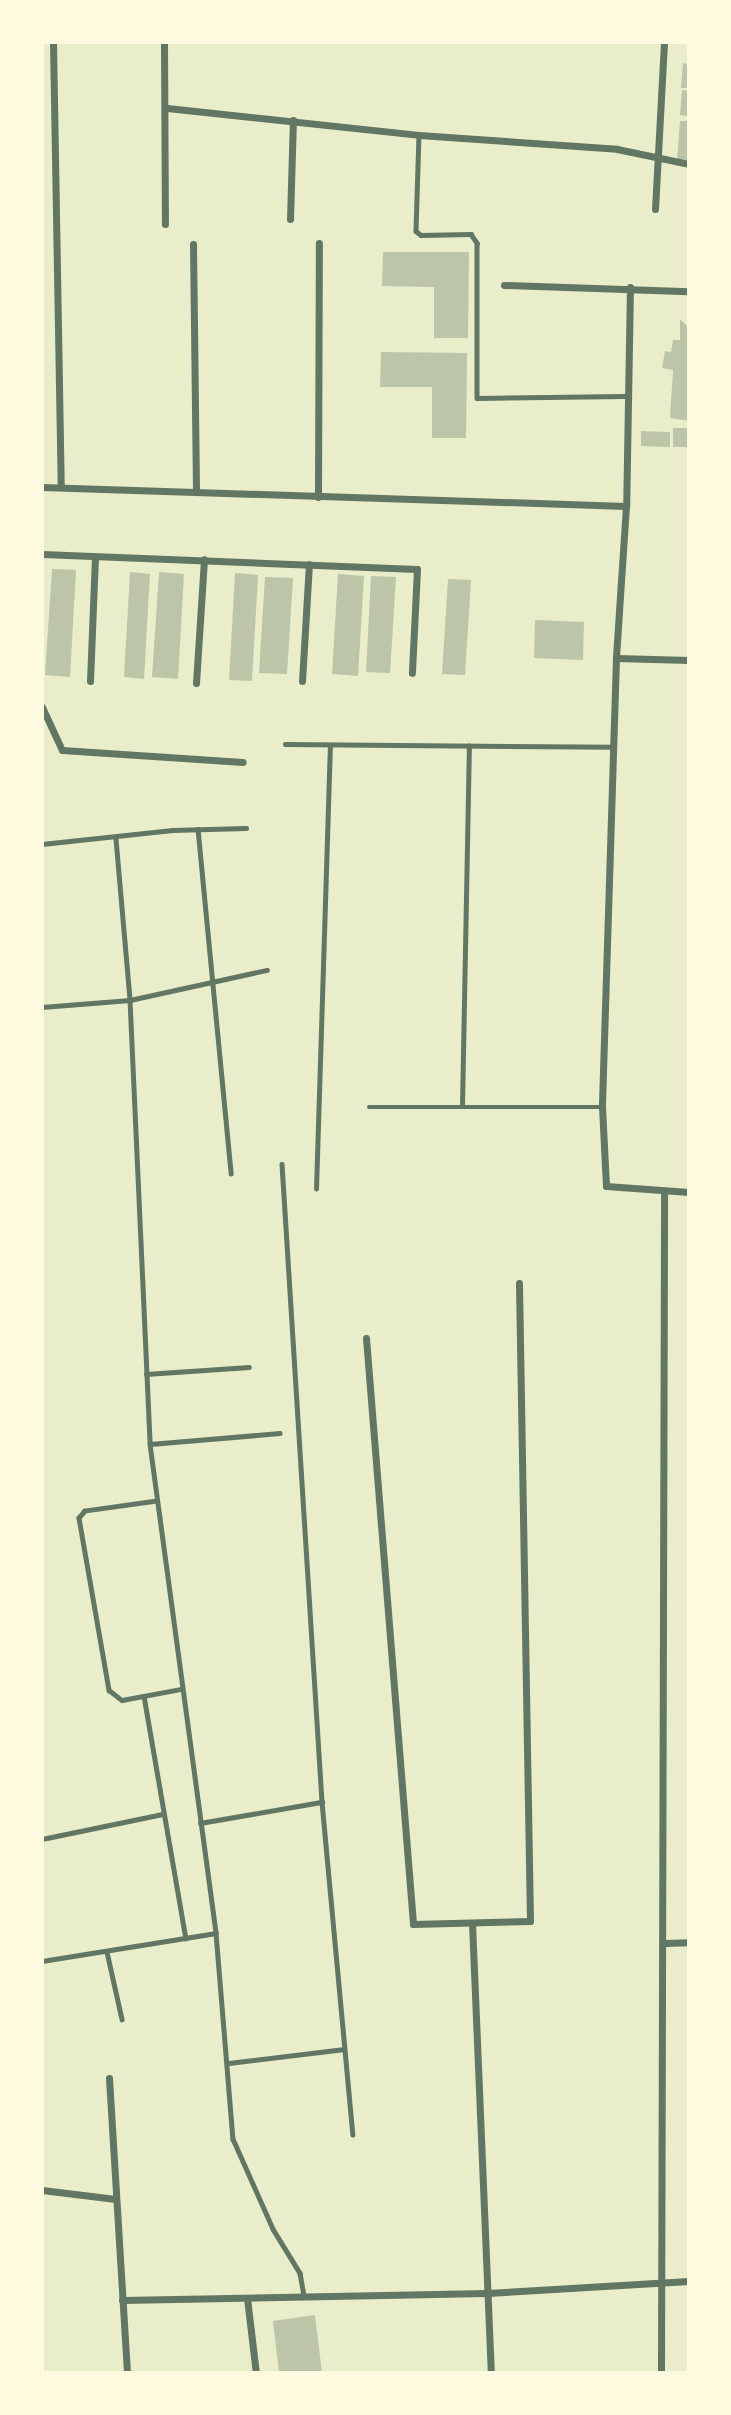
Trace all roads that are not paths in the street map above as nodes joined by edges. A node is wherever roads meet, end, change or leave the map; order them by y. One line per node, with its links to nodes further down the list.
1 (53, 42): 19 (street)
2 (164, 42): 4 (street)
3 (664, 42): 7 (street)
4 (167, 108): 5 (street); 11 (street)
5 (293, 120): 6 (street); 10 (street)
6 (419, 135): 7 (street); 17 (lane)
7 (658, 159): 8 (street); 9 (street)
8 (689, 164)
9 (655, 209)
10 (290, 219)
11 (165, 224)
12 (319, 243): 21 (street)
13 (193, 244): 20 (street)
14 (504, 285): 15 (street)
15 (630, 287): 16 (street); 17 (street)
16 (689, 291)
17 (625, 396): 22 (street)
18 (42, 487): 19 (street)
19 (61, 487): 20 (street)
20 (197, 492): 21 (street)
21 (318, 497): 22 (street)
22 (626, 506): 27 (street)
23 (42, 554): 24 (street)
24 (95, 557): 25 (street); 30 (street)
25 (204, 559): 26 (street); 32 (street)
26 (309, 564): 29 (street); 31 (street)
27 (616, 658): 28 (street); 37 (street)
28 (689, 660)
29 (412, 673)
30 (90, 681)
31 (302, 681)
32 (196, 683)
33 (42, 707): 38 (street)
34 (285, 744): 35 (lane)
35 (330, 745): 36 (lane); 52 (lane)
36 (468, 746): 37 (lane); 47 (lane)
37 (614, 747): 49 (street)
38 (243, 762)
39 (246, 828): 40 (lane)
40 (198, 829): 41 (lane); 44 (lane)
41 (116, 839): 42 (lane); 45 (lane)
42 (42, 844)
43 (267, 970): 44 (lane)
44 (215, 979): 45 (lane); 51 (lane)
45 (130, 1000): 46 (lane); 58 (lane)
46 (42, 1007)
47 (462, 1106): 48 (lane); 49 (lane)
48 (369, 1107)
49 (602, 1107): 53 (street)
50 (282, 1164): 64 (lane)
51 (231, 1173)
52 (316, 1189)
53 (664, 1192): 54 (street); 72 (street)
54 (689, 1192)
55 (519, 1283): 68 (street)
56 (366, 1338): 68 (street)
57 (250, 1367): 58 (lane)
58 (145, 1374): 60 (lane)
59 (280, 1433): 60 (lane)
60 (150, 1444): 61 (lane)
61 (157, 1502): 62 (lane); 63 (lane)
62 (181, 1689): 63 (lane); 66 (lane)
63 (144, 1696): 65 (lane)
64 (322, 1802): 66 (lane); 76 (lane)
65 (163, 1814): 67 (lane); 70 (lane)
66 (200, 1823): 69 (lane)
67 (42, 1839)
68 (472, 1923): 84 (street)
69 (216, 1933): 70 (lane); 77 (lane)
70 (186, 1938): 73 (lane)
71 (689, 1942): 72 (street)
72 (665, 1943): 83 (street)
73 (107, 1952): 74 (lane); 75 (lane)
74 (42, 1961)
75 (122, 2019)
76 (344, 2049): 77 (lane); 79 (lane)
77 (229, 2063): 85 (lane)
78 (109, 2078): 81 (street)
79 (353, 2136)
80 (42, 2190): 81 (street)
81 (115, 2199): 87 (street)
82 (689, 2281): 83 (street)
83 (662, 2283): 84 (street); 91 (street)
84 (487, 2293): 85 (street); 90 (street)
85 (304, 2295): 86 (street)
86 (247, 2298): 87 (street); 89 (street)
87 (122, 2300): 88 (street)
88 (127, 2373)
89 (256, 2373)
90 (491, 2373)
91 (661, 2373)

